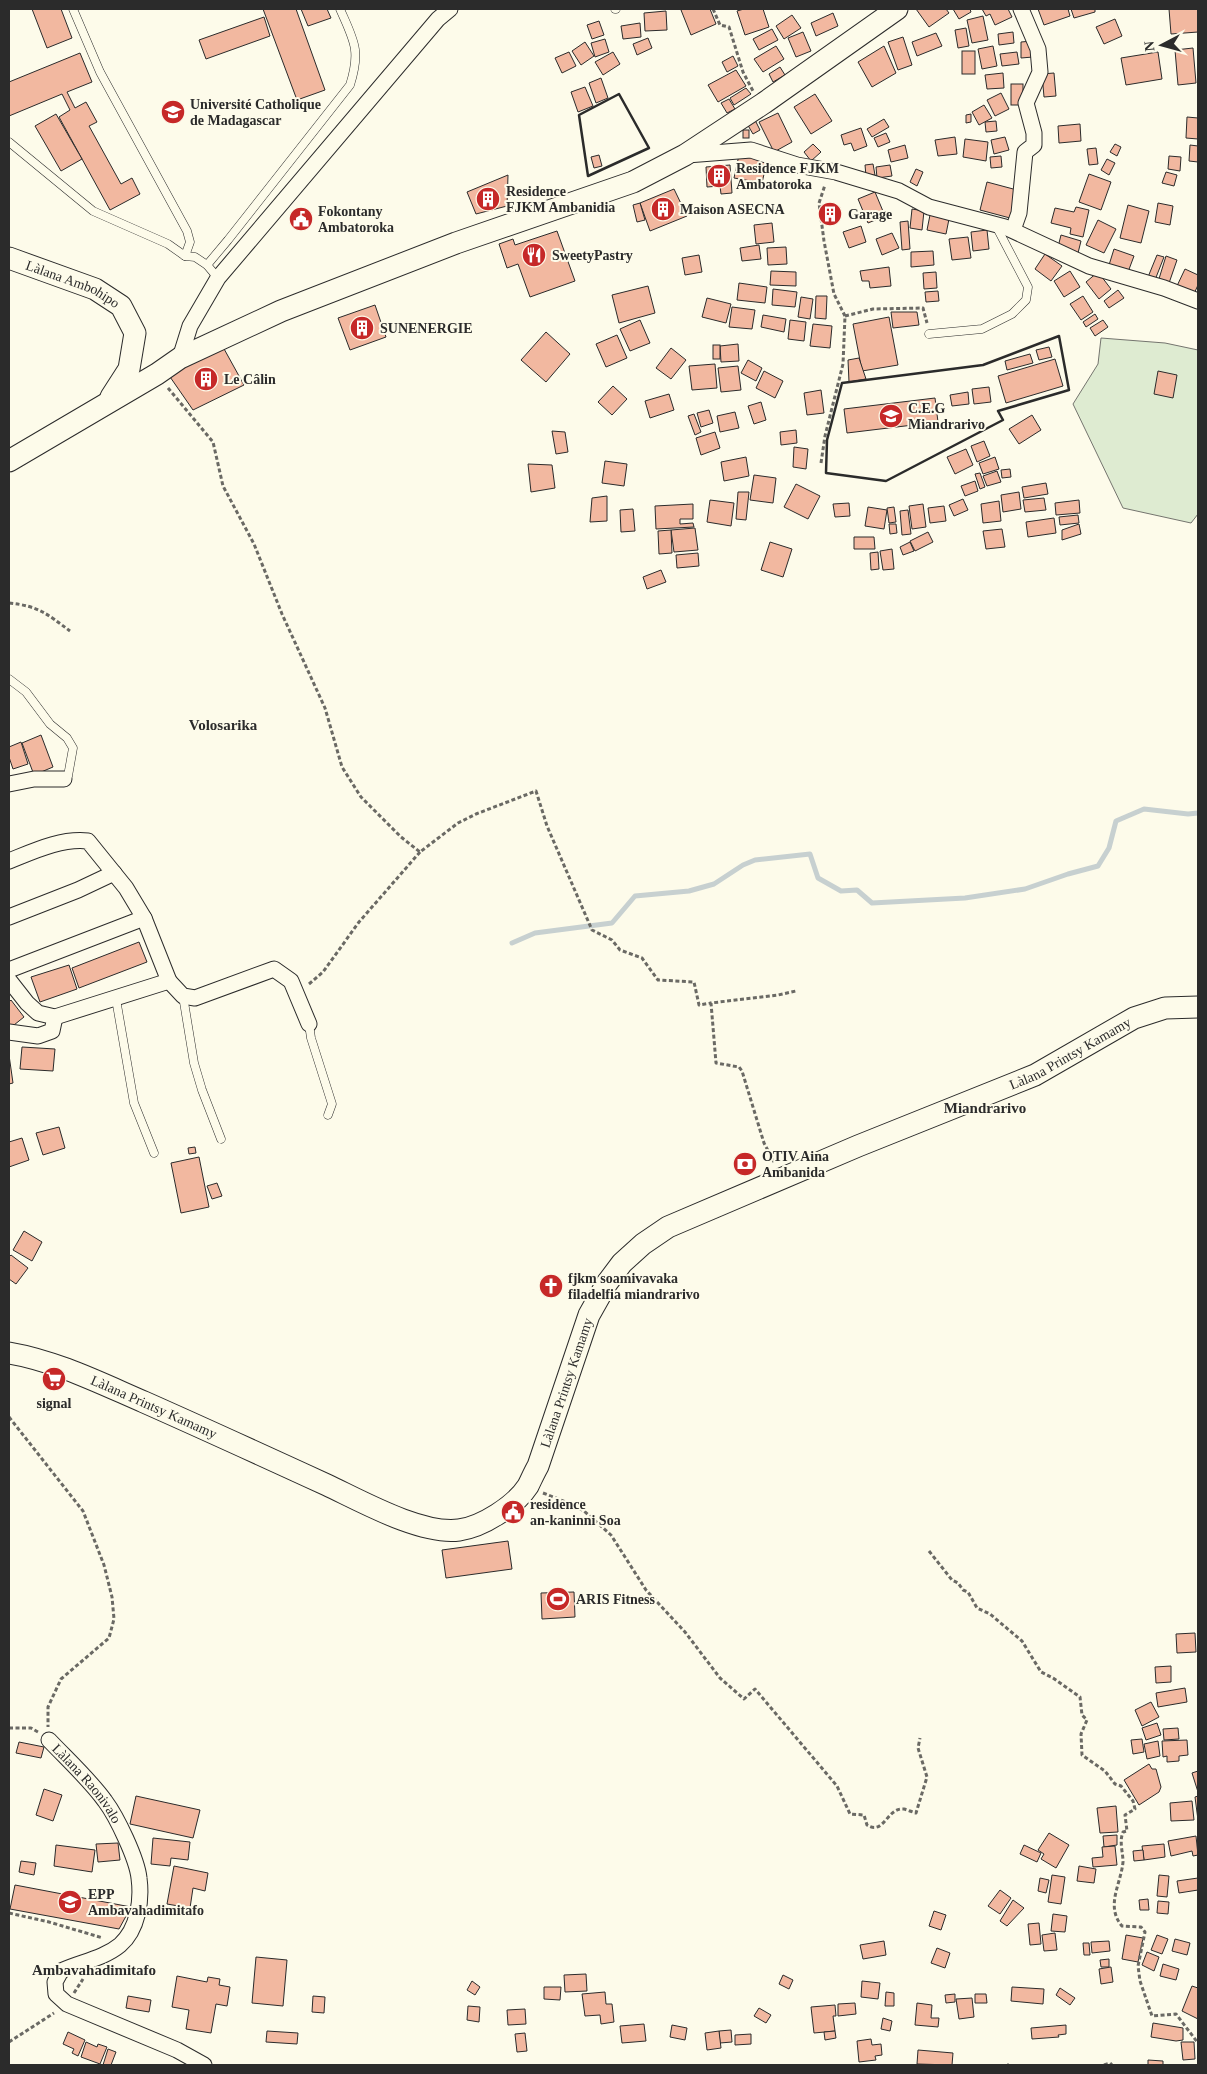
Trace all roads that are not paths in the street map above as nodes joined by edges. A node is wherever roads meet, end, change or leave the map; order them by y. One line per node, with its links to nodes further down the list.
1 (73, 9): 10 (lane)
2 (340, 9): 12 (lane)
3 (450, 9): 13 (street)
4 (897, 9): 7 (street)
5 (1020, 9): 9 (street)
6 (9, 142): 10 (lane)
7 (686, 155): 8 (street); 16 (street)
8 (995, 224): 9 (street); 15 (lane)
9 (1013, 230): 14 (street)
10 (185, 256): 12 (lane)
11 (9, 258): 17 (street, Làlana Ambohipo)
12 (207, 265): 13 (lane)
13 (218, 278): 16 (street)
14 (1198, 301)
15 (930, 334)
16 (180, 358): 17 (street)
17 (108, 402): 18 (street)
18 (9, 461)
19 (9, 679): 20 (lane)
20 (64, 779): 21 (street)
21 (9, 784)
22 (9, 861): 23 (street)
23 (114, 873): 24 (street); 25 (street)
24 (9, 917)
25 (144, 918): 26 (street); 28 (street)
26 (9, 970)
27 (9, 980): 32 (street)
28 (169, 981): 29 (street); 30 (street)
29 (183, 996): 33 (street); 36 (lane)
30 (116, 999): 32 (street); 37 (lane)
31 (1198, 1007): 38 (street, Làlana Printsy Kamamy)
32 (55, 1017): 34 (street)
33 (309, 1024): 35 (lane)
34 (9, 1032)
35 (328, 1115)
36 (221, 1139)
37 (154, 1153)
38 (9, 1353)
39 (49, 1740): 40 (street, Làlana Raonivalo)
40 (204, 2065)

